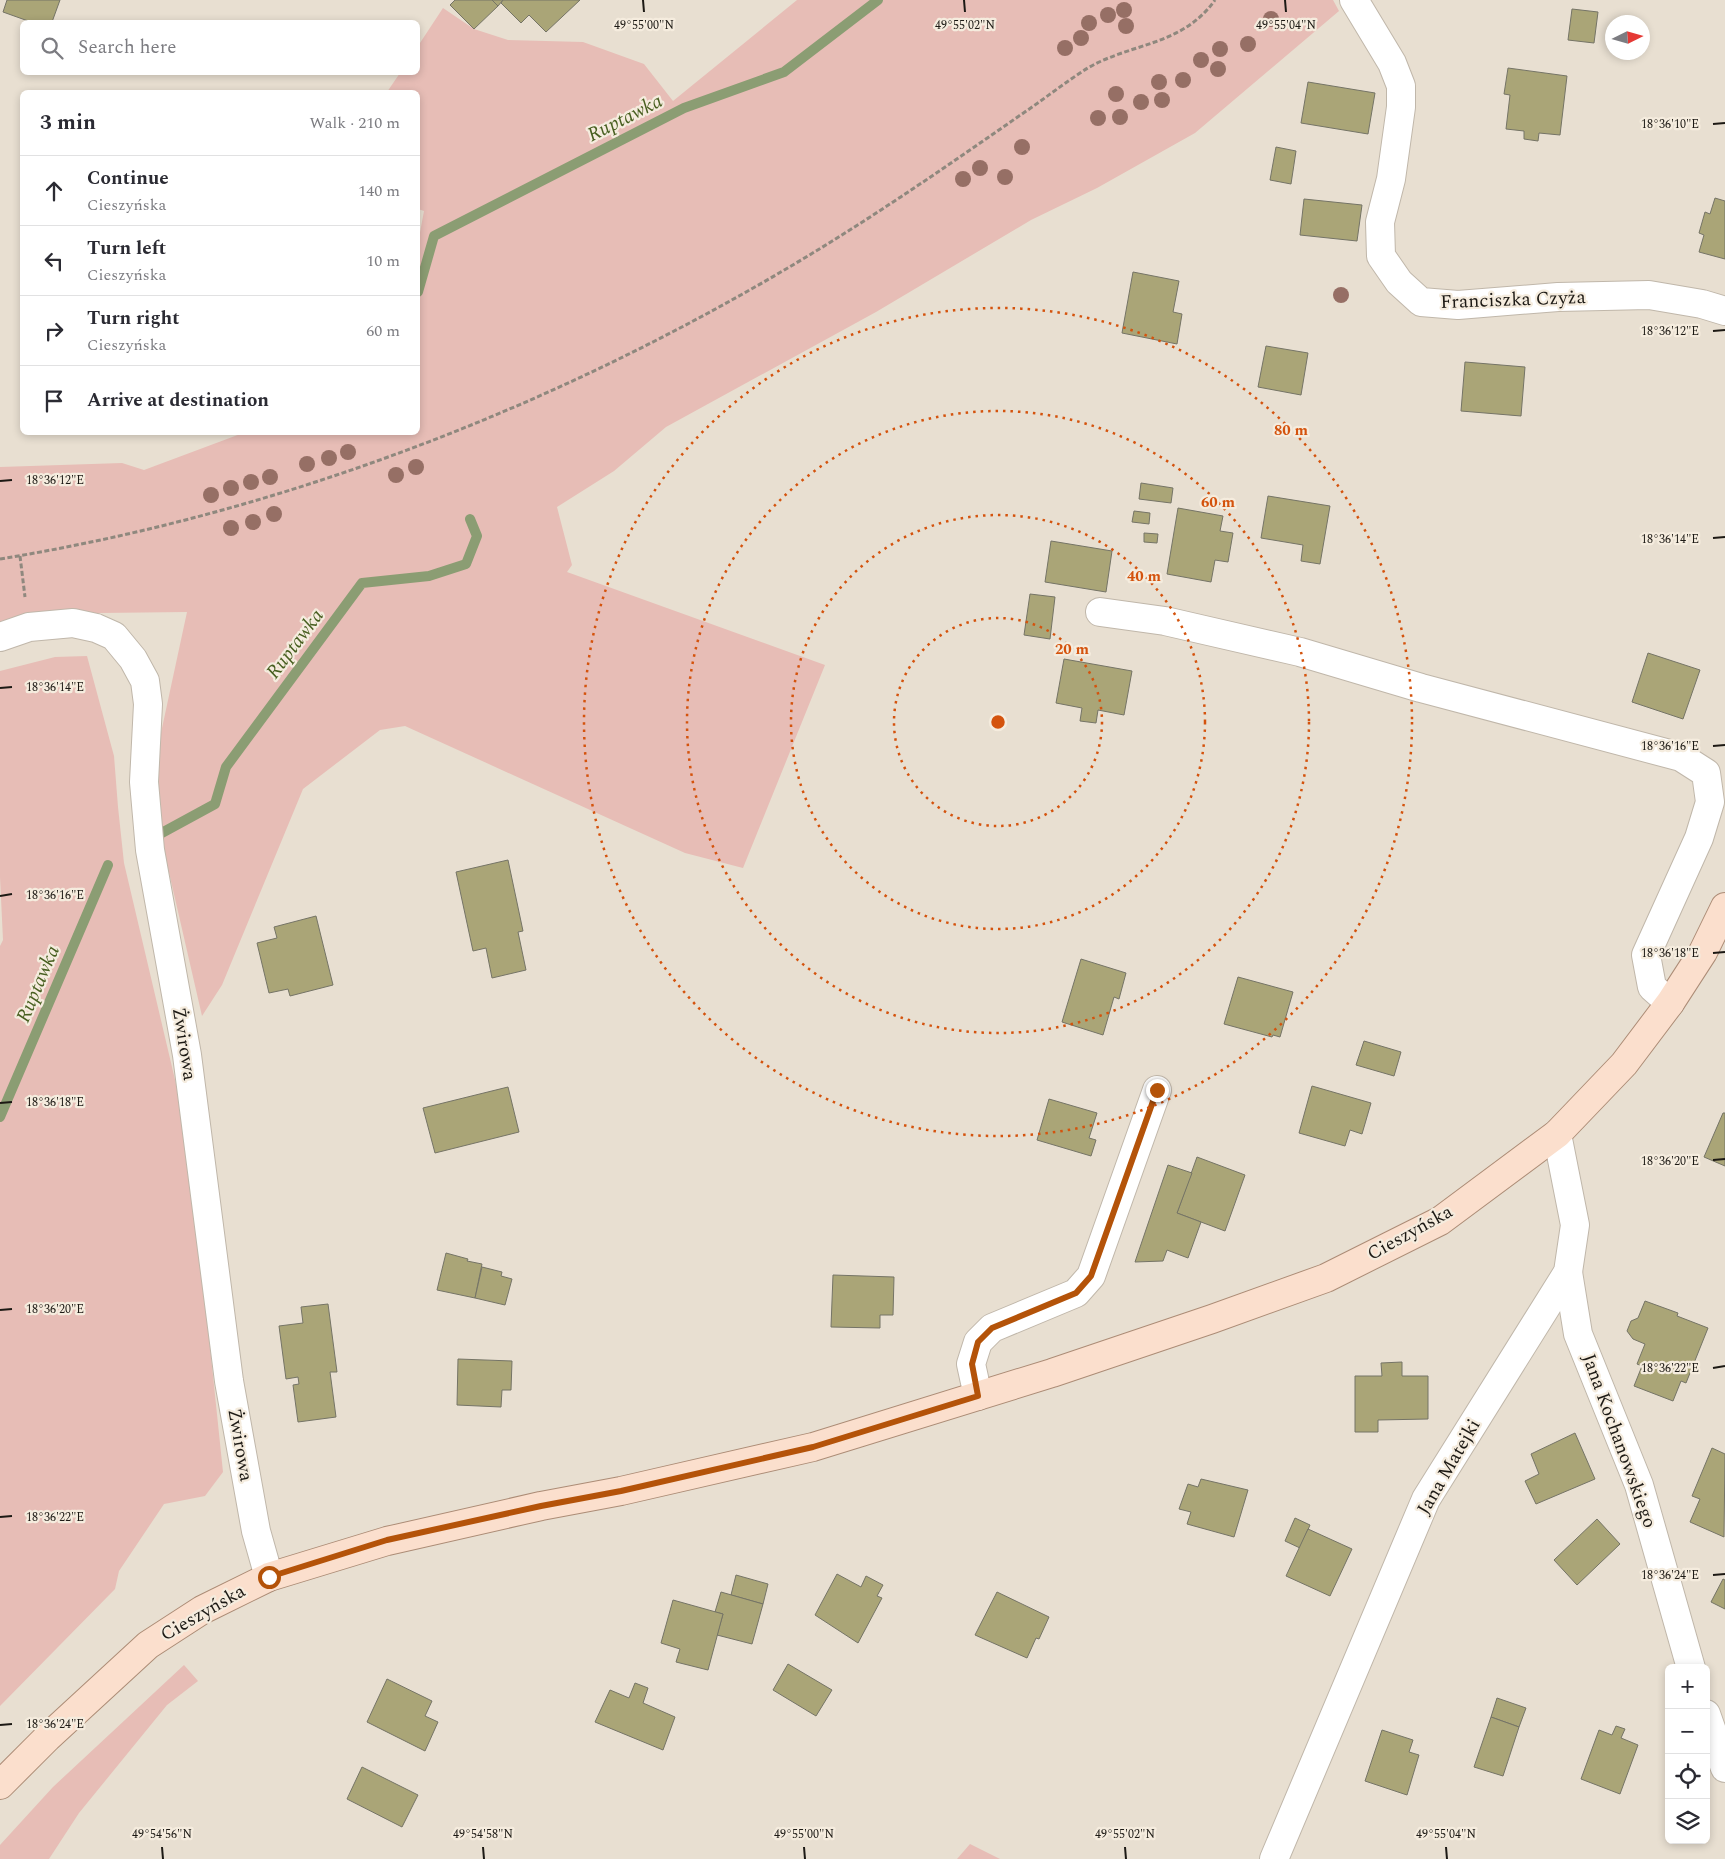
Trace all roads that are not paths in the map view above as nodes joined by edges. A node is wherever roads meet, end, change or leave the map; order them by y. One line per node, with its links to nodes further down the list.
1 (1354, 0): 2 (street, Franciszka Czyża)
2 (1725, 311)
3 (1100, 612): 6 (street)
4 (0, 637): 11 (street, Żwirowa)
5 (1725, 907): 6 (main road, Cieszyńska)
6 (1670, 1002): 8 (main road, Cieszyńska)
7 (1157, 1090): 10 (street)
8 (1557, 1134): 9 (street, Jana Matejki); 10 (main road, Cieszyńska)
9 (1568, 1272): 12 (street, Jana Kochanowskiego); 16 (street, Jana Matejki)
10 (978, 1396): 11 (main road, Cieszyńska)
11 (269, 1577): 15 (main road, Cieszyńska)
12 (1690, 1664)
13 (1710, 1725): 14 (street)
14 (1725, 1768)
15 (0, 1785)
16 (1274, 1859)

